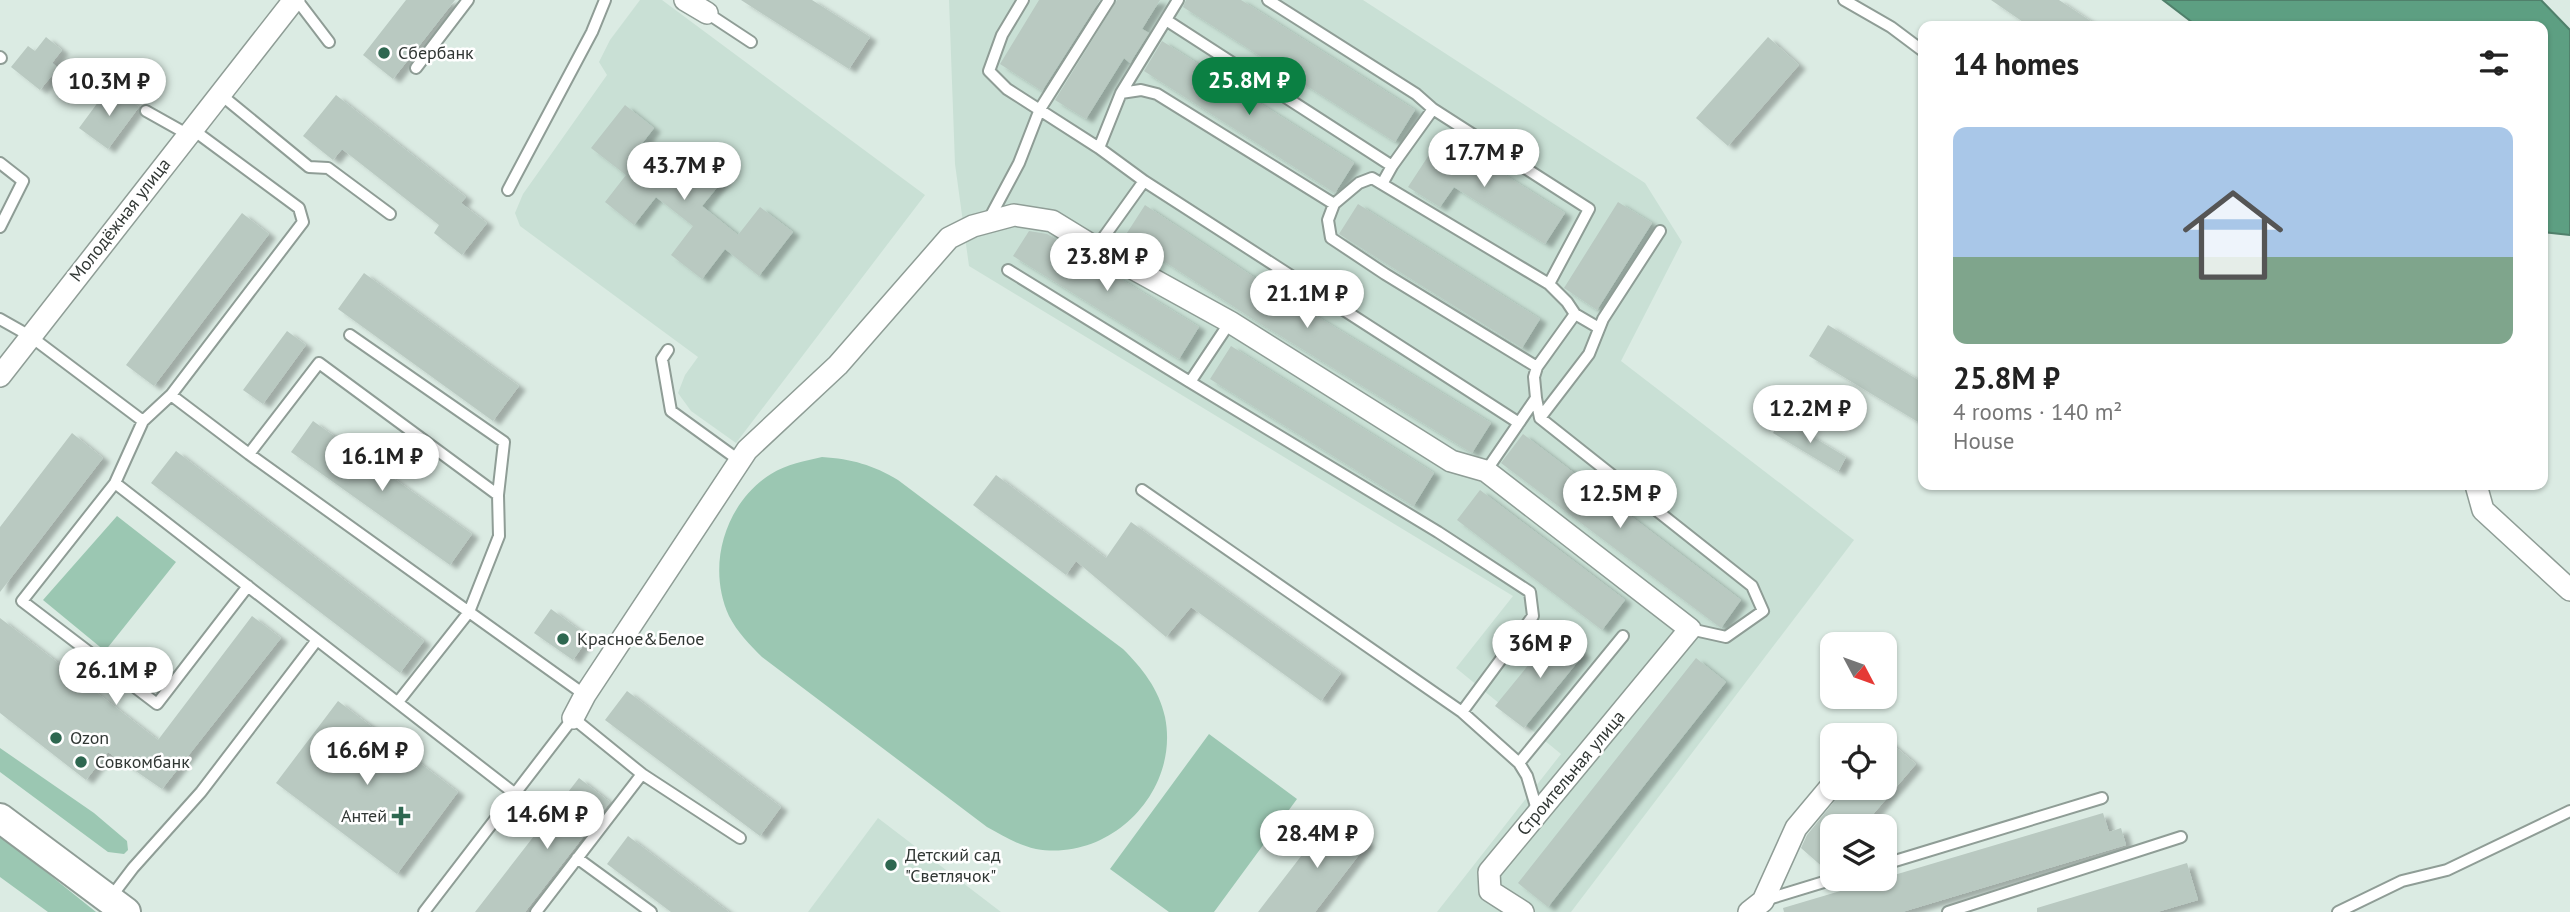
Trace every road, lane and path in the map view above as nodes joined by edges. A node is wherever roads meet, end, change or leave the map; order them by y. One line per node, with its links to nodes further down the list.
1 (296, 0): 12 (lane); 17 (street, Молодёжная улица)
2 (468, 0): 15 (lane)
3 (605, 0): 27 (lane)
4 (684, 0): 10 (street)
5 (1023, 0): 18 (lane)
6 (1109, 0): 18 (lane)
7 (1178, 0): 11 (lane)
8 (1268, 0): 19 (lane)
9 (1844, 0): 14 (lane)
10 (707, 13): 13 (lane)
11 (1166, 20): 16 (lane); 24 (lane)
12 (329, 42)
13 (751, 42)
14 (1918, 47)
15 (416, 68)
16 (1121, 93): 22 (lane); 28 (lane)
17 (220, 94): 21 (street, Молодёжная улица); 29 (lane)
18 (1040, 109): 22 (lane); 30 (lane)
19 (1433, 109): 24 (lane); 35 (lane)
20 (146, 111): 21 (lane)
21 (190, 131): 41 (street, Молодёжная улица); 46 (lane)
22 (1099, 148): 25 (lane)
23 (0, 163): 31 (lane)
24 (1392, 166): 26 (lane)
25 (1144, 181): 33 (lane); 50 (lane)
26 (1382, 184): 28 (lane); 35 (lane)
27 (508, 190)
28 (1334, 204): 43 (lane)
29 (390, 214)
30 (988, 221): 33 (street); 52 (street)
31 (0, 227)
32 (1660, 231): 39 (lane)
33 (1096, 248): 38 (street)
34 (1009, 270): 45 (lane)
35 (1549, 284): 36 (lane)
36 (1575, 314): 39 (lane); 43 (lane)
37 (0, 319): 41 (lane)
38 (1230, 322): 45 (lane); 53 (street)
39 (1600, 328): 48 (lane)
40 (350, 335): 57 (lane)
41 (30, 336): 44 (street, Молодёжная улица); 49 (lane)
42 (668, 350): 52 (lane)
43 (1537, 367): 47 (lane)
44 (0, 376)
45 (1191, 382): 66 (lane)
46 (171, 395): 49 (lane); 51 (lane)
47 (1536, 398): 48 (lane); 50 (lane)
48 (1540, 418): 61 (lane)
49 (143, 421): 54 (lane)
50 (1518, 423): 53 (lane)
51 (249, 454): 57 (lane); 60 (lane)
52 (740, 461): 64 (street)
53 (1486, 471): 61 (street)
54 (116, 483): 58 (lane); 58 (lane)
55 (1142, 490): 66 (lane)
56 (2477, 490): 59 (street)
57 (498, 495): 60 (lane)
58 (248, 586): 63 (lane)
59 (2570, 590)
60 (469, 612): 64 (lane); 65 (lane)
61 (1690, 629): 74 (street, Строительная улица)
62 (1622, 636): 68 (lane)
63 (317, 640): 65 (lane); 81 (lane)
64 (584, 695): 67 (street)
65 (398, 702): 70 (lane)
66 (1462, 712): 68 (lane)
67 (573, 718): 69 (lane); 70 (lane)
68 (1519, 762): 74 (lane)
69 (642, 774): 77 (lane); 78 (lane)
70 (514, 793): 83 (lane)
71 (2102, 798): 79 (lane)
72 (1820, 799): 82 (street)
73 (2570, 811): 88 (lane)
74 (1538, 813): 86 (street, Строительная улица)
75 (0, 818): 81 (street)
76 (2181, 837): 87 (lane)
77 (740, 838)
78 (578, 858): 84 (lane); 85 (lane)
79 (1897, 860)
80 (1820, 884): 82 (lane)
81 (118, 906)
82 (1756, 907)
83 (424, 912)
84 (536, 912)
85 (651, 912)
86 (1523, 912)
87 (1948, 912)
88 (2338, 912)

